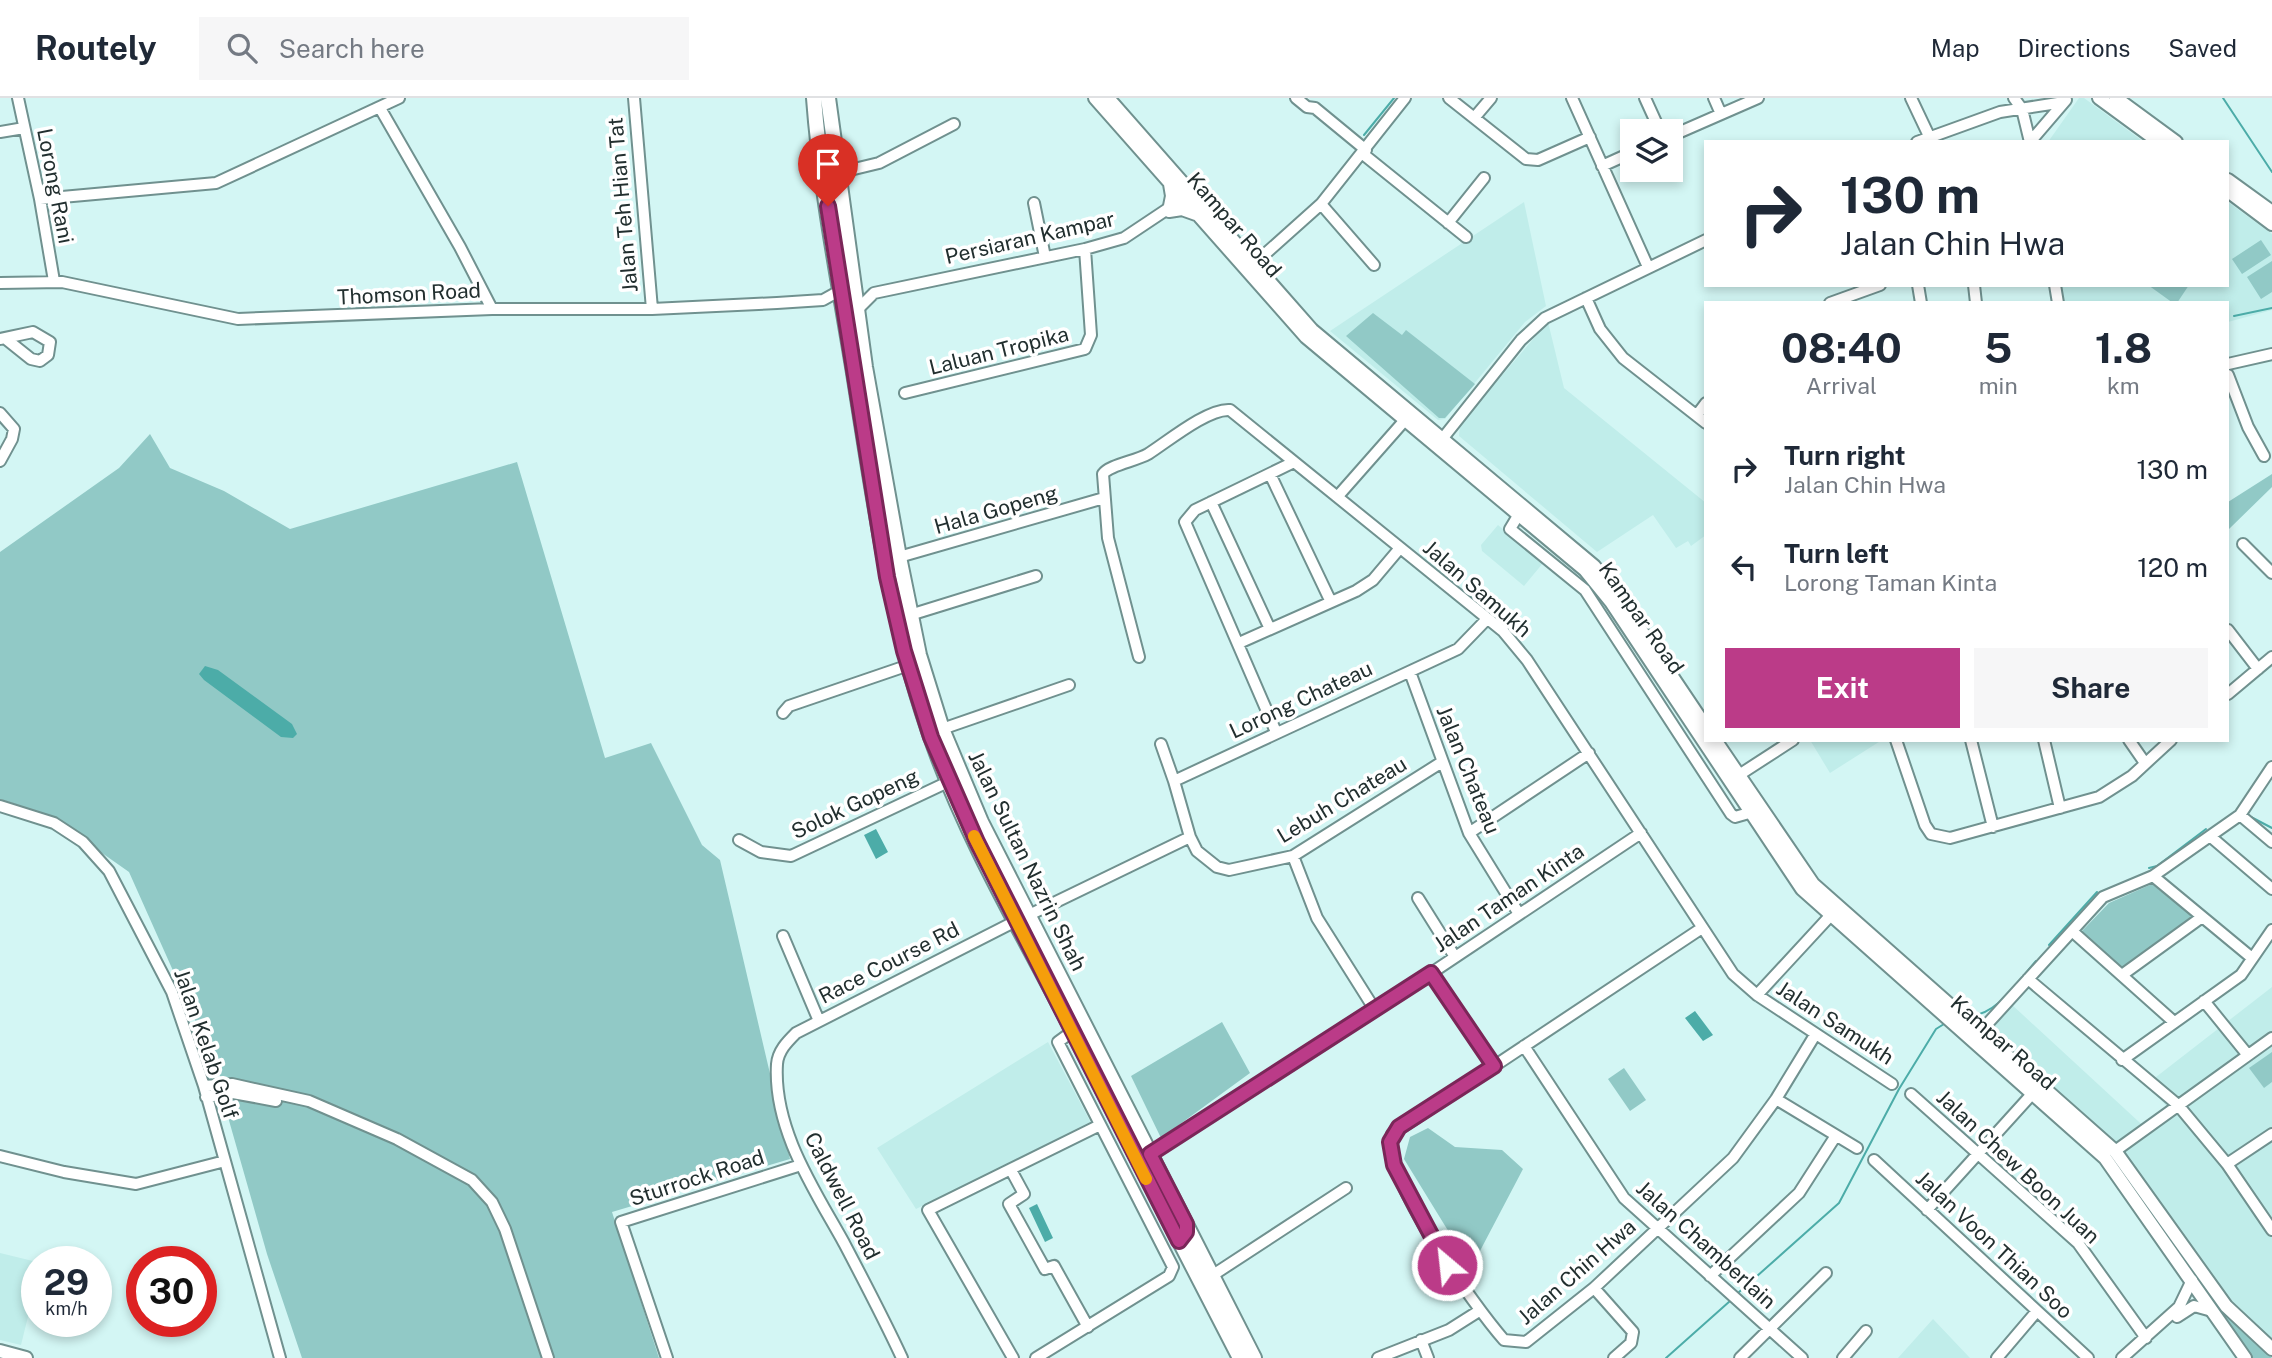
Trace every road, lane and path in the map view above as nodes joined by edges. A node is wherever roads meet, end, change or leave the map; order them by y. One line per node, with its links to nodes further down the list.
1 (18, 98): 27 (street, Lorong Rani)
2 (399, 98): 21 (street)
3 (634, 98): 72 (street, Jalan Teh Hian Tat)
4 (813, 98): 65 (highway, Jalan Sultan Nazrin Shah)
5 (828, 98): 41 (highway, Jalan Sultan Nazrin Shah)
6 (1095, 98): 42 (main road, Kampar Road)
7 (1108, 98): 42 (main road, Kampar Road)
8 (1296, 98): 37 (street)
9 (1405, 98): 37 (street)
10 (1449, 98): 24 (street)
11 (1491, 98): 24 (street)
12 (1572, 98): 31 (street)
13 (1645, 98): 25 (street)
14 (1714, 98): 23 (street)
15 (1758, 98): 23 (street)
16 (1911, 98): 30 (street)
17 (2014, 98): 22 (street)
18 (2099, 98): 35 (main road)
19 (2116, 98): 36 (main road)
20 (2066, 100): 22 (street); 34 (street)
21 (380, 108): 46 (street); 71 (street)
22 (2022, 109): 30 (street); 33 (street)
23 (1721, 114): 28 (street)
24 (1474, 118): 31 (street)
25 (1655, 119)
26 (954, 124): 41 (street)
27 (24, 128): 29 (street); 46 (street, Lorong Rani)
28 (1683, 131)
29 (0, 132)
30 (1928, 136): 32 (street)
31 (1590, 137): 39 (street)
32 (1921, 140)
33 (2030, 140)
34 (2032, 140)
35 (2156, 140)
36 (2173, 140)
37 (1364, 152): 48 (street); 52 (street)
38 (1620, 158): 39 (street)
39 (1602, 166): 60 (street)
40 (1485, 178): 52 (street)
41 (840, 179): 62 (highway, Jalan Sultan Nazrin Shah)
42 (1175, 180): 45 (main road, Kampar Road); 49 (main road); 50 (main road, Kampar Road)
43 (2229, 181): 51 (main road)
44 (2229, 192): 53 (main road)
45 (1184, 198): 49 (street, Persiaran Kampar); 50 (main road, Kampar Road)
46 (40, 199): 61 (street, Lorong Rani)
47 (1034, 204): 57 (street)
48 (1321, 204): 58 (street); 59 (street)
49 (1169, 211): 50 (main road); 56 (street, Persiaran Kampar)
50 (1202, 211): 58 (main road, Kampar Road); 81 (main road, Kampar Road)
51 (2272, 212)
52 (1448, 223): 54 (street)
53 (2272, 224)
54 (1466, 237)
55 (1704, 241): 60 (street)
56 (1085, 249): 57 (street, Persiaran Kampar); 77 (street, Laluan Tropika)
57 (1045, 257): 66 (street, Persiaran Kampar)
58 (1255, 263): 83 (main road, Kampar Road)
59 (1374, 265)
60 (1648, 267): 67 (street)
61 (54, 281): 63 (street, Thomson Road); 71 (street, Thomson Road)
62 (856, 281): 66 (street); 70 (highway, Jalan Sultan Nazrin Shah)
63 (0, 283)
64 (1874, 287): 69 (street)
65 (841, 290): 68 (street, Thomson Road); 73 (highway, Jalan Sultan Nazrin Shah)
66 (874, 293): 70 (street)
67 (1586, 298): 80 (street); 83 (street)
68 (823, 300): 72 (street, Thomson Road); 73 (street, Thomson Road)
69 (1836, 301)
70 (859, 308): 95 (highway, Jalan Sultan Nazrin Shah)
71 (492, 309): 72 (street, Thomson Road)
72 (652, 309)
73 (844, 310): 108 (highway, Jalan Sultan Nazrin Shah)
74 (2272, 354): 75 (street)
75 (2229, 364)
76 (2229, 377): 84 (street)
77 (905, 394)
78 (1704, 406): 80 (street)
79 (0, 413): 85 (street)
80 (1697, 415): 82 (street)
81 (1405, 421): 87 (main road, Kampar Road); 89 (street)
82 (1704, 421)
83 (1443, 438): 87 (main road); 114 (main road, Kampar Road)
84 (2264, 456)
85 (0, 461)
86 (1294, 462): 88 (street); 89 (street, Jalan Samukh); 90 (street, Jalan Samukh)
87 (1462, 468): 92 (main road, Kampar Road)
88 (1270, 474): 91 (street); 100 (street)
89 (1338, 496): 94 (street, Jalan Samukh)
90 (1104, 498): 95 (street, Hala Gopeng); 106 (street)
91 (1211, 502): 103 (street); 105 (street)
92 (1519, 514): 96 (main road, Kampar Road); 97 (street)
93 (2243, 544): 98 (street)
94 (1400, 548): 100 (street); 102 (street, Jalan Samukh)
95 (899, 557): 101 (highway, Jalan Sultan Nazrin Shah)
96 (1570, 557): 97 (street); 134 (main road, Kampar Road)
97 (1560, 568): 134 (street)
98 (2272, 573)
99 (1035, 576): 101 (street)
100 (1330, 600): 103 (street)
101 (909, 615): 115 (highway, Jalan Sultan Nazrin Shah)
102 (1487, 619): 110 (street, Lorong Chateau); 125 (street, Jalan Samukh)
103 (1270, 629): 105 (street)
104 (2229, 631): 109 (street)
105 (1240, 643): 116 (street)
106 (1139, 656)
107 (2272, 657): 109 (street)
108 (909, 665): 113 (street); 131 (highway, Jalan Sultan Nazrin Shah)
109 (2258, 669): 112 (street)
110 (1410, 672): 116 (street, Lorong Chateau); 126 (street, Jalan Chateau)
111 (1069, 685): 115 (street)
112 (2229, 693)
113 (783, 713)
114 (1704, 724)
115 (942, 729): 150 (highway, Jalan Sultan Nazrin Shah)
116 (1276, 732): 130 (street, Lorong Chateau)
117 (1716, 742): 129 (main road, Kampar Road)
118 (1790, 742): 129 (street)
119 (1897, 742): 136 (street)
120 (1972, 742): 136 (street)
121 (2044, 742): 133 (street)
122 (2130, 742): 127 (street)
123 (2169, 742): 127 (street)
124 (1161, 744): 130 (street)
125 (1589, 753): 137 (street); 138 (street, Jalan Samukh)
126 (1442, 762): 137 (street, Jalan Chateau); 143 (street, Lebuh Chateau)
127 (2144, 762): 133 (street)
128 (2272, 768): 135 (street)
129 (1739, 775): 134 (street); 166 (main road, Kampar Road)
130 (1174, 781): 139 (street)
131 (948, 782): 141 (street, Solok Gopeng); 150 (highway, Jalan Sultan Nazrin Shah)
132 (0, 806): 176 (street, Jalan Kelab Golf)
133 (2060, 808): 136 (street)
134 (1748, 811): 148 (main road, Kampar Road)
135 (2239, 815): 140 (street); 142 (street)
136 (1993, 827)
137 (1469, 832): 147 (street, Jalan Chateau)
138 (1641, 833): 147 (street, Jalan Taman Kinta); 151 (street, Jalan Samukh)
139 (1190, 837): 143 (street, Lebuh Chateau); 150 (street, Race Course Rd)
140 (2211, 837): 144 (street); 145 (street)
141 (739, 840)
142 (2272, 842)
143 (1293, 856): 162 (street)
144 (2153, 876): 149 (street); 153 (street)
145 (2272, 889)
146 (1418, 898): 155 (street)
147 (1519, 914): 155 (street, Jalan Taman Kinta)
148 (1830, 916): 160 (street, Jalan Samukh); 171 (main road, Kampar Road)
149 (2202, 917): 156 (street); 158 (street)
150 (1022, 918): 163 (street, Race Course Rd); 165 (highway, Jalan Sultan Nazrin Shah); 186 (highway, Jalan Sultan Nazrin Shah)
151 (1702, 928): 160 (street, Jalan Samukh); 170 (street, Jalan Chin Hwa)
152 (2272, 930): 156 (street)
153 (2072, 931): 158 (street); 159 (street)
154 (783, 936): 163 (street)
155 (1455, 957): 157 (street, Jalan Taman Kinta)
156 (2252, 958): 161 (street)
157 (1431, 973): 162 (street, Jalan Taman Kinta); 174 (street)
158 (2122, 975): 164 (street)
159 (2028, 979): 166 (street); 173 (street)
160 (1757, 995): 167 (street, Jalan Samukh)
161 (2204, 1001): 164 (street); 172 (street)
162 (1375, 1010): 186 (street, Jalan Taman Kinta)
163 (819, 1021): 169 (street, Race Course Rd)
164 (2174, 1022): 173 (street)
165 (1073, 1031): 181 (street); 195 (highway, Jalan Sultan Nazrin Shah)
166 (1979, 1033): 171 (street); 185 (main road, Kampar Road)
167 (1815, 1035): 175 (street, Jalan Samukh); 179 (street, Jalan Chin Hwa)
168 (2272, 1038): 172 (street)
169 (783, 1045): 192 (street, Caldwell Road)
170 (1524, 1046): 174 (street, Jalan Chin Hwa); 201 (street, Jalan Chamberlain)
171 (1987, 1054): 178 (main road, Kampar Road)
172 (2247, 1054): 180 (street)
173 (2122, 1060): 180 (street)
174 (1494, 1066): 209 (street, Jalan Chin Hwa)
175 (1892, 1084)
176 (205, 1091): 190 (street, Jalan Kelab Golf); 221 (street)
177 (1911, 1094): 187 (street, Jalan Chew Boon Juan)
178 (2032, 1094): 187 (street); 207 (main road, Kampar Road)
179 (1776, 1099): 183 (street); 201 (street, Jalan Chin Hwa)
180 (2178, 1105): 185 (street); 191 (street)
181 (1100, 1125): 193 (street); 194 (street)
182 (2272, 1134): 191 (street)
183 (1835, 1137): 184 (street); 206 (street)
184 (1857, 1148)
185 (2115, 1152): 217 (main road, Kampar Road)
186 (1150, 1154): 198 (highway); 199 (highway, Jalan Sultan Nazrin Shah)
187 (1978, 1154): 197 (street); 215 (street, Jalan Chew Boon Juan)
188 (0, 1156): 190 (street)
189 (1874, 1160): 197 (street, Jalan Voon Thian Soo)
190 (225, 1161): 219 (street, Jalan Kelab Golf)
191 (2227, 1164): 200 (street)
192 (801, 1165): 222 (street, Sturrock Road); 223 (street, Caldwell Road)
193 (1122, 1167): 195 (street); 203 (street)
194 (1011, 1170): 212 (street); 224 (street)
195 (1144, 1175): 198 (highway, Jalan Sultan Nazrin Shah)
196 (1346, 1188): 205 (street)
197 (1927, 1210): 210 (street, Jalan Voon Thian Soo)
198 (1167, 1217): 202 (highway, Jalan Sultan Nazrin Shah)
199 (1186, 1224): 202 (highway); 205 (highway, Jalan Sultan Nazrin Shah)
200 (2271, 1227)
201 (1656, 1228): 206 (street, Jalan Chamberlain); 208 (street, Jalan Chin Hwa)
202 (1179, 1241): 203 (street); 226 (highway, Jalan Sultan Nazrin Shah)
203 (1164, 1249): 212 (street)
204 (1826, 1273): 213 (street)
205 (1213, 1275): 227 (highway, Jalan Sultan Nazrin Shah)
206 (1710, 1276): 213 (street, Jalan Chamberlain)
207 (2192, 1280): 211 (main road, Kampar Road); 215 (street)
208 (1594, 1288): 209 (street, Jalan Chin Hwa); 230 (street)
209 (1479, 1311): 216 (street)
210 (2037, 1311): 234 (street); 235 (street, Jalan Voon Thian Soo)
211 (2217, 1315): 215 (street); 237 (main road, Kampar Road)
212 (1088, 1327): 225 (street)
213 (1769, 1328): 231 (street); 232 (street, Jalan Chamberlain)
214 (1866, 1331): 233 (street)
215 (2146, 1338): 236 (street)
216 (1421, 1340): 228 (street); 229 (street)
217 (2272, 1349)
218 (0, 1351): 220 (main road)
219 (282, 1357)
220 (26, 1358)
221 (548, 1358)
222 (667, 1358)
223 (902, 1358)
224 (1013, 1358)
225 (1036, 1358)
226 (1240, 1358)
227 (1254, 1358)
228 (1378, 1358)
229 (1428, 1358)
230 (1614, 1358)
231 (1740, 1358)
232 (1802, 1358)
233 (1843, 1358)
234 (1997, 1358)
235 (2088, 1358)
236 (2122, 1358)
237 (2245, 1358)

